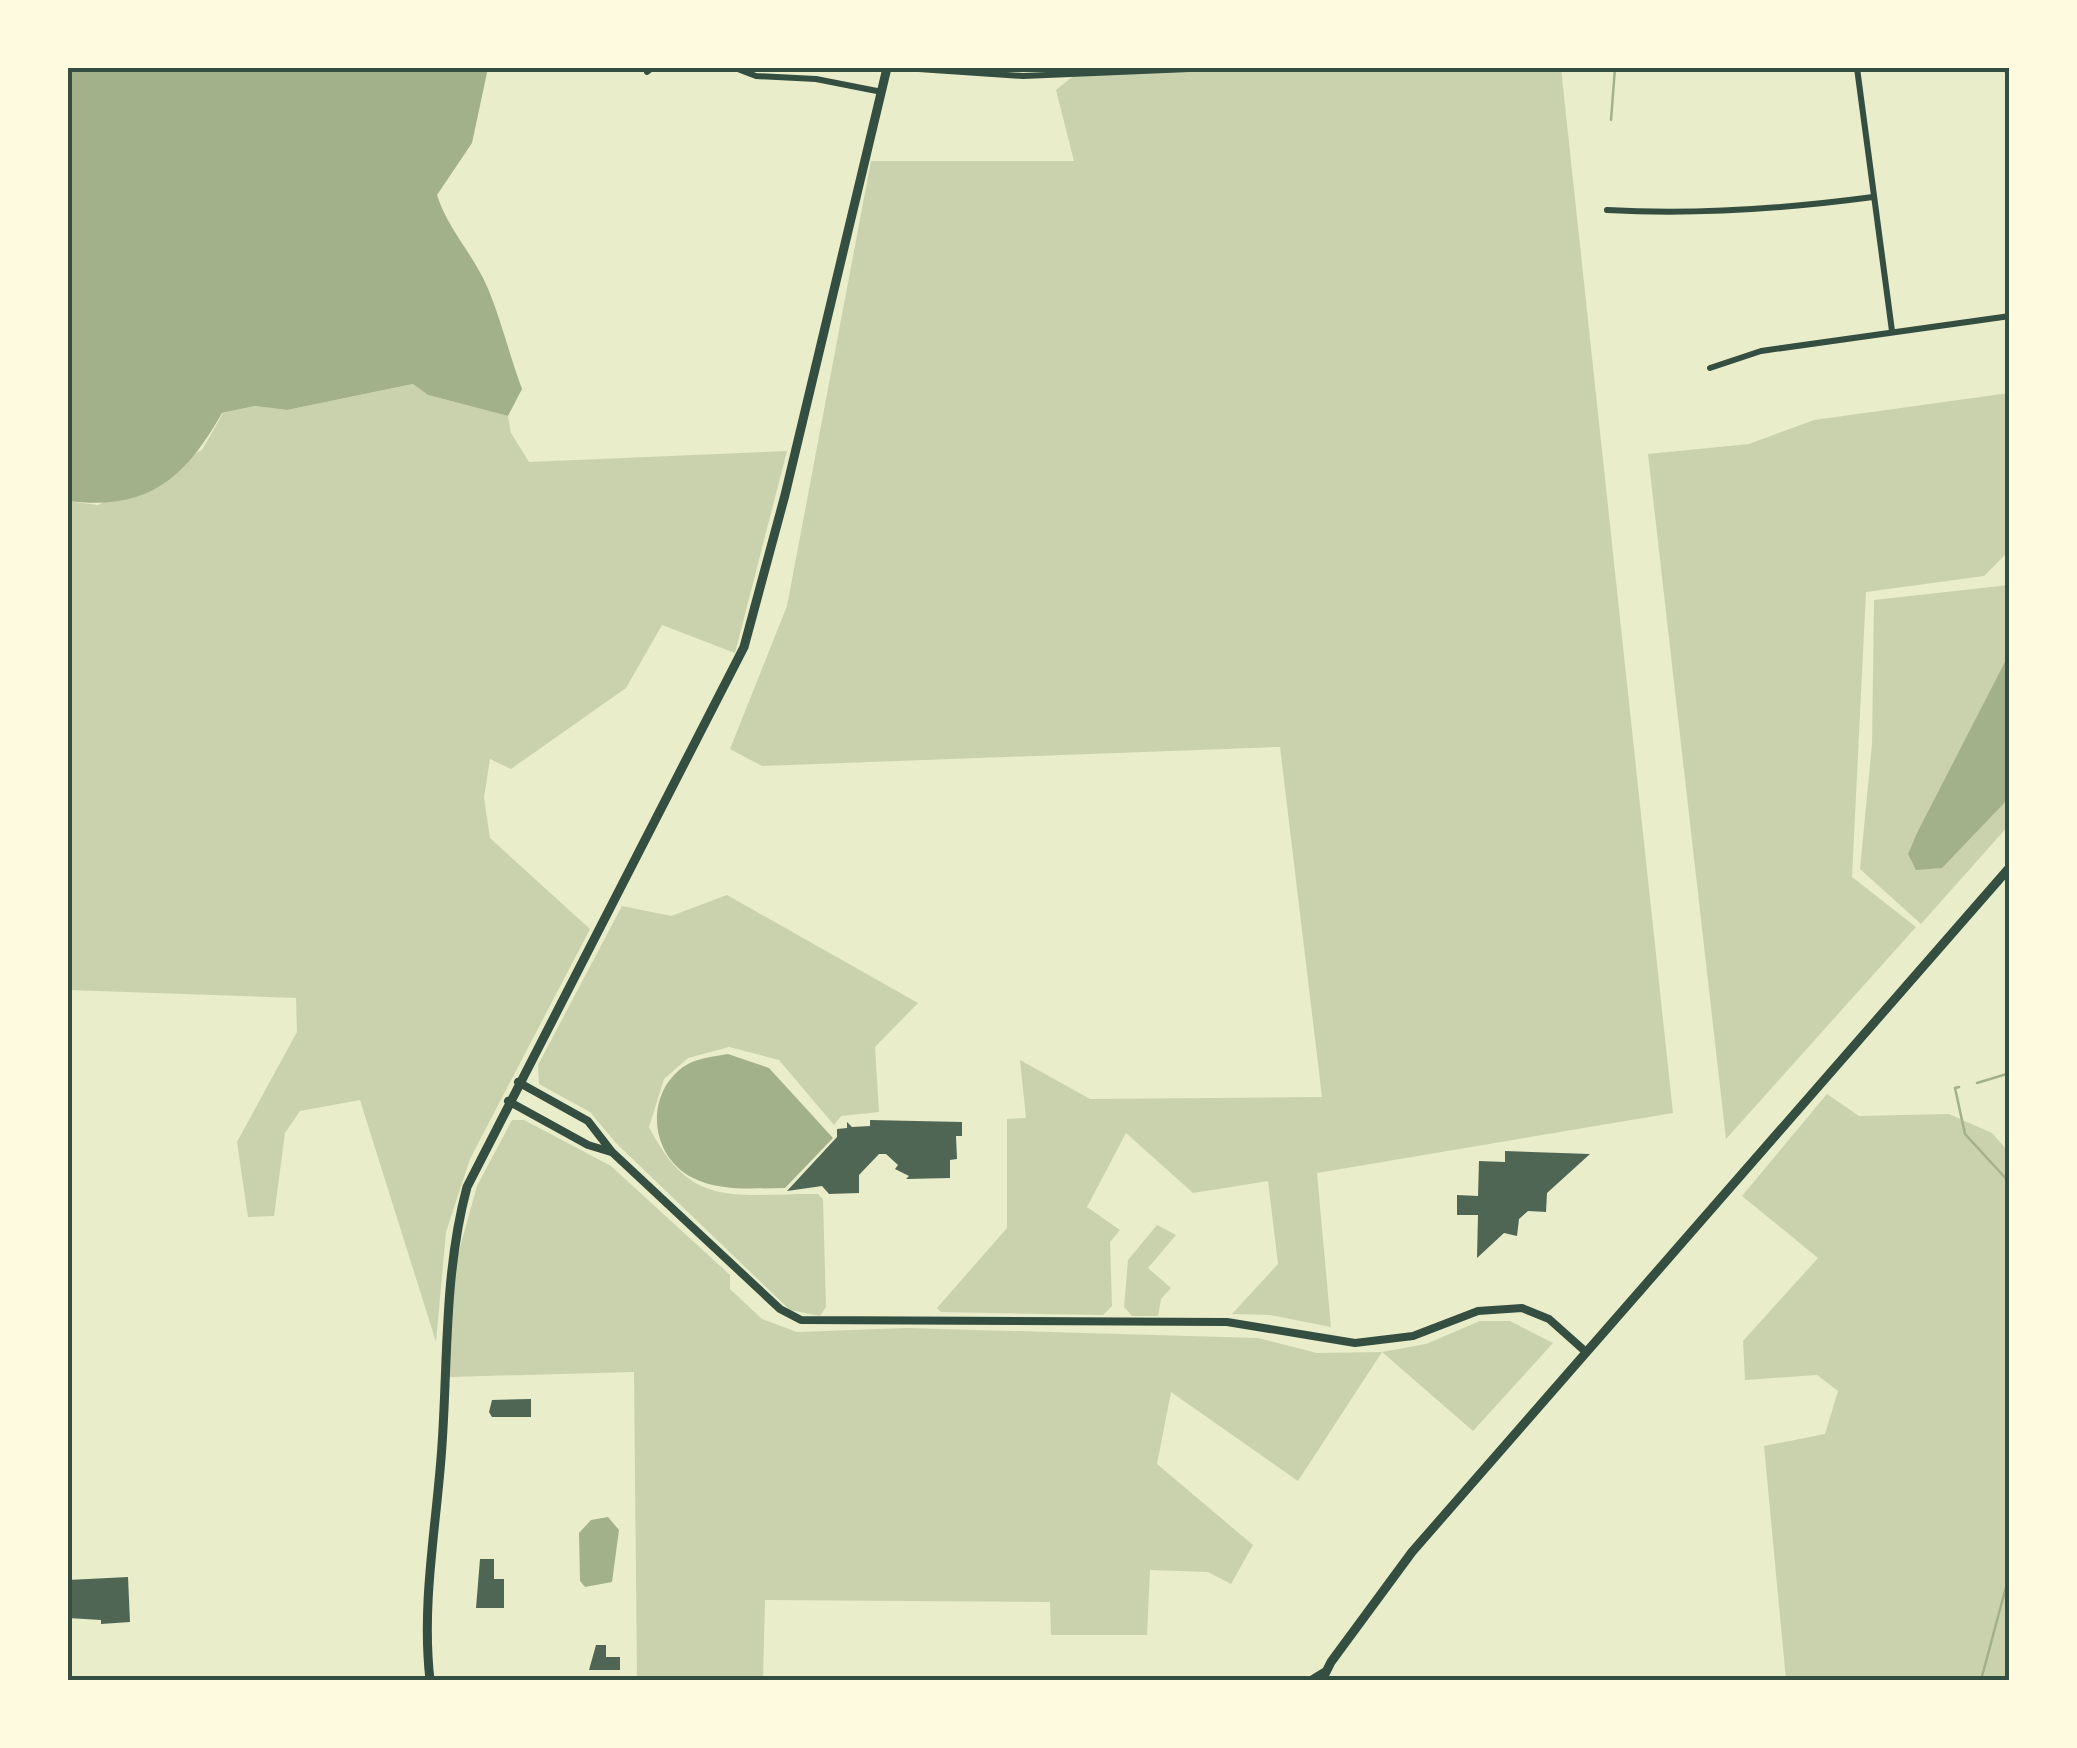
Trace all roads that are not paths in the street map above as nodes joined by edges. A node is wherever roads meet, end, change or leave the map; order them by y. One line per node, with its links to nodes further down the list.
1 (735, 68): 8 (street)
2 (887, 68): 8 (main road)
3 (904, 68): 4 (street)
4 (1213, 68)
5 (1857, 68): 9 (street)
6 (2007, 68): 7 (street)
7 (2010, 84)
8 (882, 92): 15 (main road)
9 (1873, 197): 10 (street); 12 (street)
10 (1607, 210)
11 (2010, 316): 12 (street)
12 (1892, 331): 13 (street)
13 (1710, 368)
14 (2010, 866): 18 (main road)
15 (518, 1082): 16 (main road); 17 (street)
16 (508, 1102): 17 (street); 20 (main road)
17 (612, 1152): 18 (street)
18 (1586, 1352): 19 (main road)
19 (1323, 1676): 21 (main road)
20 (430, 1680)
21 (1312, 1680)

